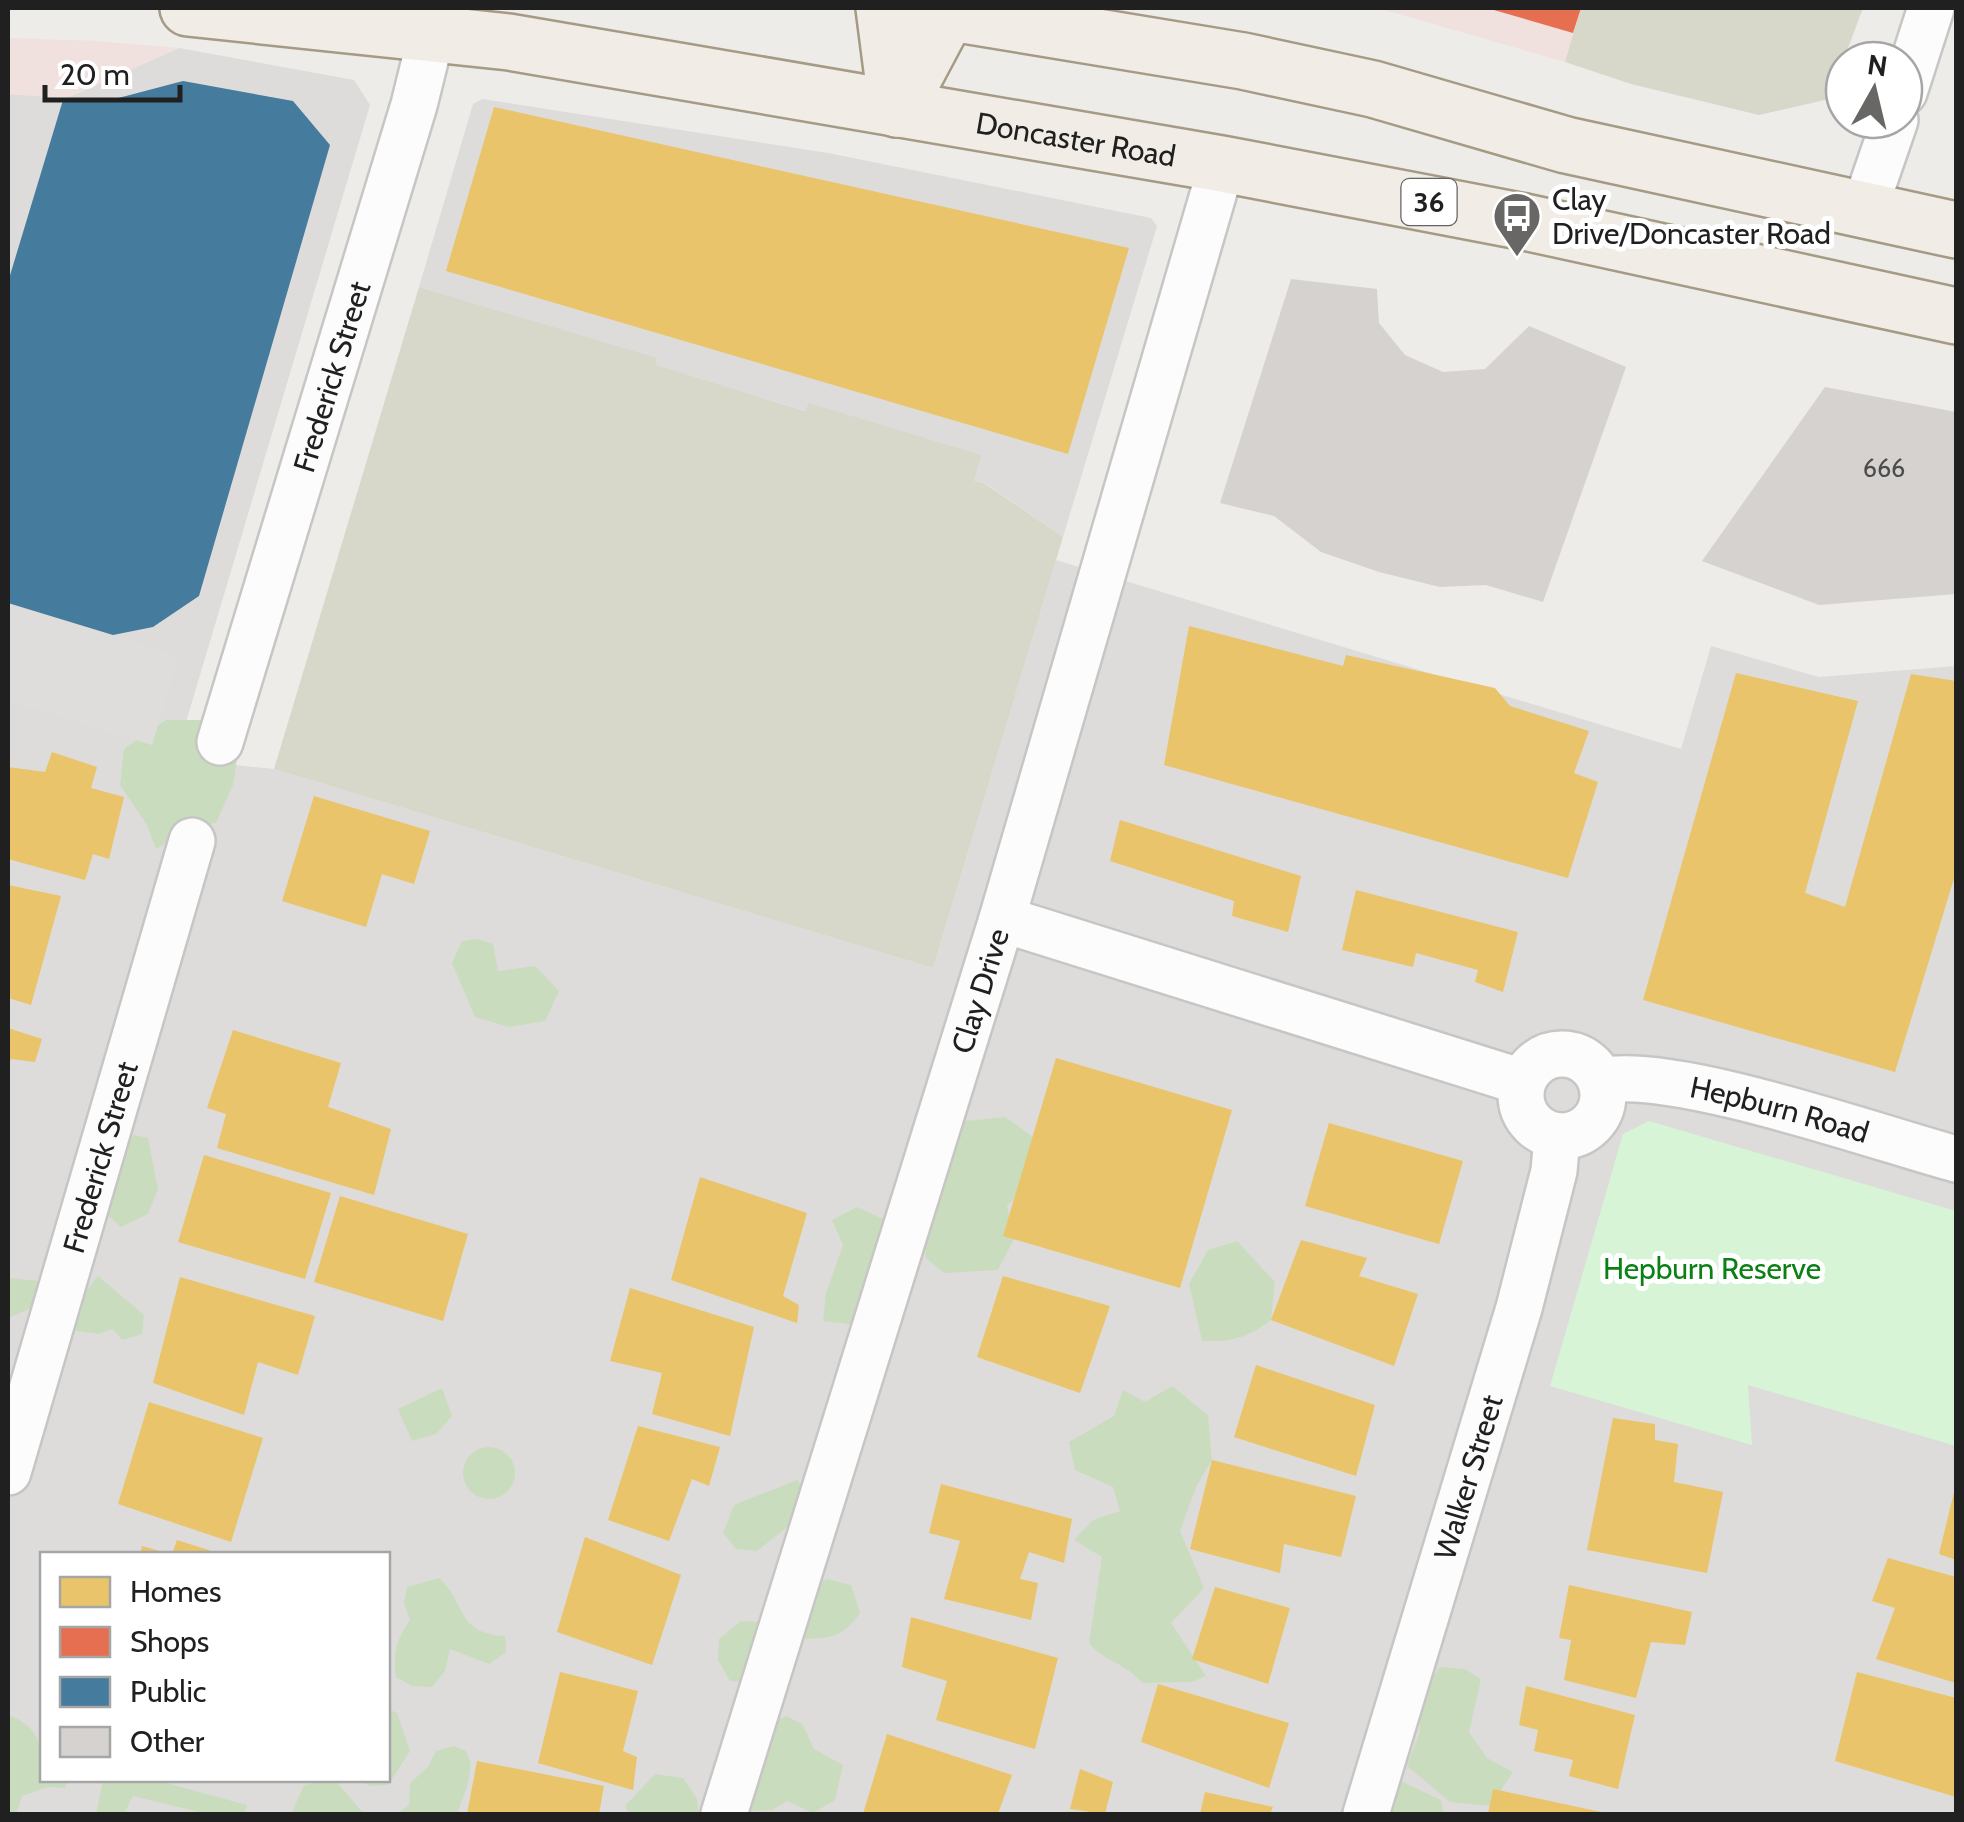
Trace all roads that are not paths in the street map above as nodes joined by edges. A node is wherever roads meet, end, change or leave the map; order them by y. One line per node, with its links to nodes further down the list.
1 (188, 8): 5 (main road, Doncaster Road / 36)
2 (884, 8): 7 (main road)
3 (1931, 8): 6 (street)
4 (935, 9): 7 (main road); 10 (main road)
5 (436, 20): 7 (main road, Doncaster Road / 36); 14 (street, Frederick Street)
6 (1921, 40)
7 (897, 109): 9 (main road, Doncaster Road / 36)
8 (1888, 140): 10 (street)
9 (1222, 164): 12 (main road, Doncaster Road / 36); 16 (street, Clay Drive)
10 (1864, 210): 11 (main road); 12 (main road)
11 (1956, 230)
12 (1846, 293): 13 (main road, Doncaster Road / 36)
13 (1956, 316)
14 (220, 742)
15 (192, 841): 21 (street, Frederick Street)
16 (1002, 919): 18 (street); 22 (street, Clay Drive)
17 (1601, 1081): 18 (street); 19 (street); 20 (street, Hepburn Road)
18 (1522, 1082): 19 (street)
19 (1557, 1136): 23 (street, Walker Street)
20 (1956, 1159)
21 (8, 1472)
22 (724, 1814)
23 (1366, 1814)

